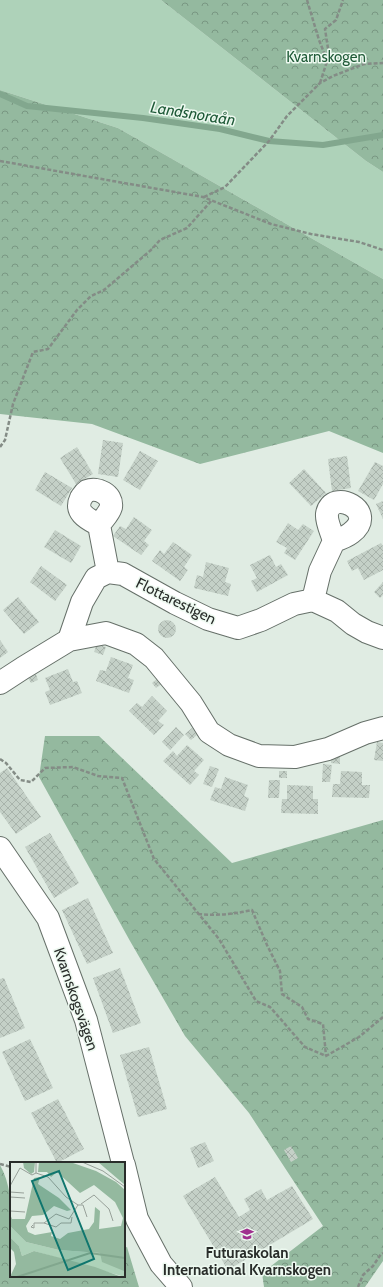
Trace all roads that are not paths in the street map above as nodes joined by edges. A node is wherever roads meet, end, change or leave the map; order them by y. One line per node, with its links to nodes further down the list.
1 (99, 525): 3 (street)
2 (334, 541): 4 (street)
3 (108, 572): 4 (street, Flottarestigen); 6 (street)
4 (313, 600): 5 (street)
5 (383, 638)
6 (69, 640): 7 (street); 8 (street)
7 (0, 683)
8 (383, 728)
9 (0, 848): 10 (street, Kvarnskogsvägen)
10 (123, 1162)
11 (125, 1173): 12 (street, Kvarnskogsvägen)
12 (129, 1211): 13 (street, Kvarnskogsvägen)
13 (182, 1287)

